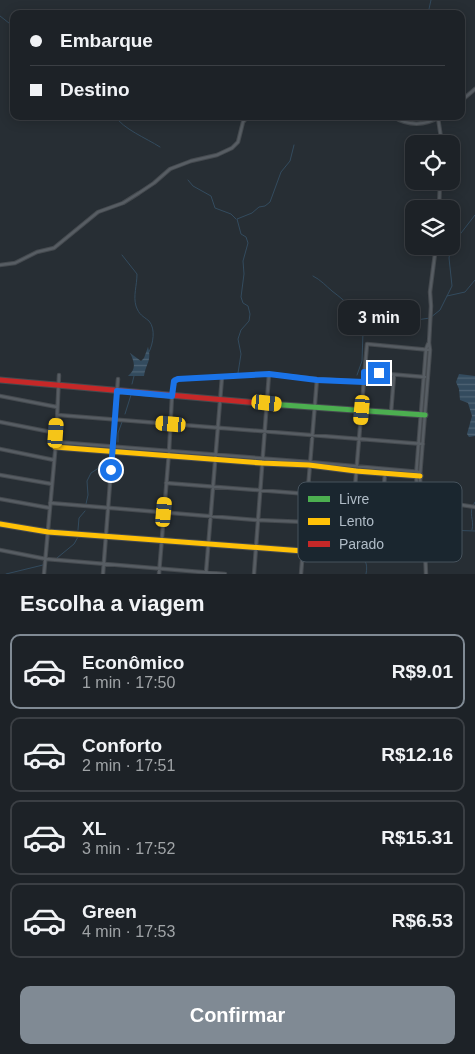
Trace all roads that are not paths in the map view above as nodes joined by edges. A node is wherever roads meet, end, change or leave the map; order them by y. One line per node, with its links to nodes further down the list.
1 (475, 89): 2 (street)
2 (465, 98)
3 (245, 120): 9 (street)
4 (399, 120): 5 (street)
5 (430, 120)
6 (440, 120): 7 (street)
7 (441, 135)
8 (435, 255): 10 (street)
9 (0, 265)
10 (429, 342): 11 (street); 12 (street)
11 (426, 349): 12 (street); 13 (street); 18 (street)
12 (430, 350): 18 (street)
13 (364, 372): 16 (street); 22 (street)
14 (59, 374): 23 (street)
15 (269, 374): 17 (street); 21 (street); 28 (street)
16 (394, 374): 18 (street); 32 (street)
17 (222, 377): 26 (street); 27 (street)
18 (426, 377): 34 (street)
19 (118, 379): 24 (street)
20 (0, 380): 23 (street)
21 (317, 380): 22 (street); 30 (street)
22 (364, 382): 31 (street)
23 (59, 385): 24 (street); 29 (street)
24 (117, 391): 26 (street); 35 (street)
25 (0, 396): 29 (street)
26 (172, 396): 27 (street); 37 (street)
27 (220, 399): 28 (street); 38 (street)
28 (267, 403): 30 (street); 39 (street)
29 (58, 408): 33 (street)
30 (314, 408): 31 (street); 41 (street)
31 (362, 410): 32 (street); 42 (street)
32 (391, 413): 34 (street)
33 (58, 415): 35 (street); 40 (street)
34 (423, 415): 43 (street)
35 (115, 419): 37 (street); 46 (street)
36 (0, 422): 40 (street)
37 (171, 424): 38 (street); 47 (street)
38 (218, 428): 39 (street); 48 (street)
39 (264, 431): 41 (street); 50 (street)
40 (56, 433): 44 (street)
41 (311, 435): 42 (street); 51 (street)
42 (359, 439): 43 (street); 52 (street)
43 (421, 444): 54 (street)
44 (56, 445): 46 (street); 49 (street)
45 (0, 448): 49 (street)
46 (112, 450): 47 (street); 69 (street)
47 (169, 454): 48 (street); 60 (street)
48 (216, 458): 50 (street); 62 (street)
49 (54, 460): 61 (street)
50 (262, 461): 51 (street); 63 (street)
51 (309, 463): 52 (street); 56 (street)
52 (356, 469): 53 (street); 57 (street)
53 (385, 471): 54 (street); 58 (street)
54 (418, 474): 59 (street)
55 (0, 475): 61 (street)
56 (308, 482)
57 (355, 482)
58 (384, 482)
59 (419, 482)
60 (166, 483): 62 (street); 71 (street)
61 (52, 484): 66 (street)
62 (214, 488): 63 (street); 72 (street)
63 (259, 491): 64 (street); 73 (street)
64 (298, 493)
65 (0, 499): 68 (street)
66 (50, 503): 68 (street); 69 (street)
67 (462, 506): 70 (street)
68 (50, 508): 76 (street)
69 (108, 508): 71 (street); 77 (street)
70 (475, 508)
71 (164, 512): 72 (street); 78 (street)
72 (211, 516): 73 (street); 79 (street)
73 (257, 520): 74 (street); 80 (street)
74 (298, 522)
75 (0, 524): 76 (street)
76 (48, 532): 77 (street); 83 (street)
77 (105, 536): 78 (street); 84 (street)
78 (162, 540): 79 (street); 85 (street)
79 (209, 544): 80 (street); 86 (street)
80 (256, 547): 82 (street); 91 (street)
81 (0, 550): 83 (street)
82 (298, 551)
83 (46, 559): 84 (street); 87 (street)
84 (104, 564): 85 (street); 88 (street)
85 (159, 568): 86 (street); 89 (street)
86 (206, 573): 90 (street)
87 (44, 574)
88 (103, 574)
89 (159, 574)
90 (225, 574)
91 (254, 574)

